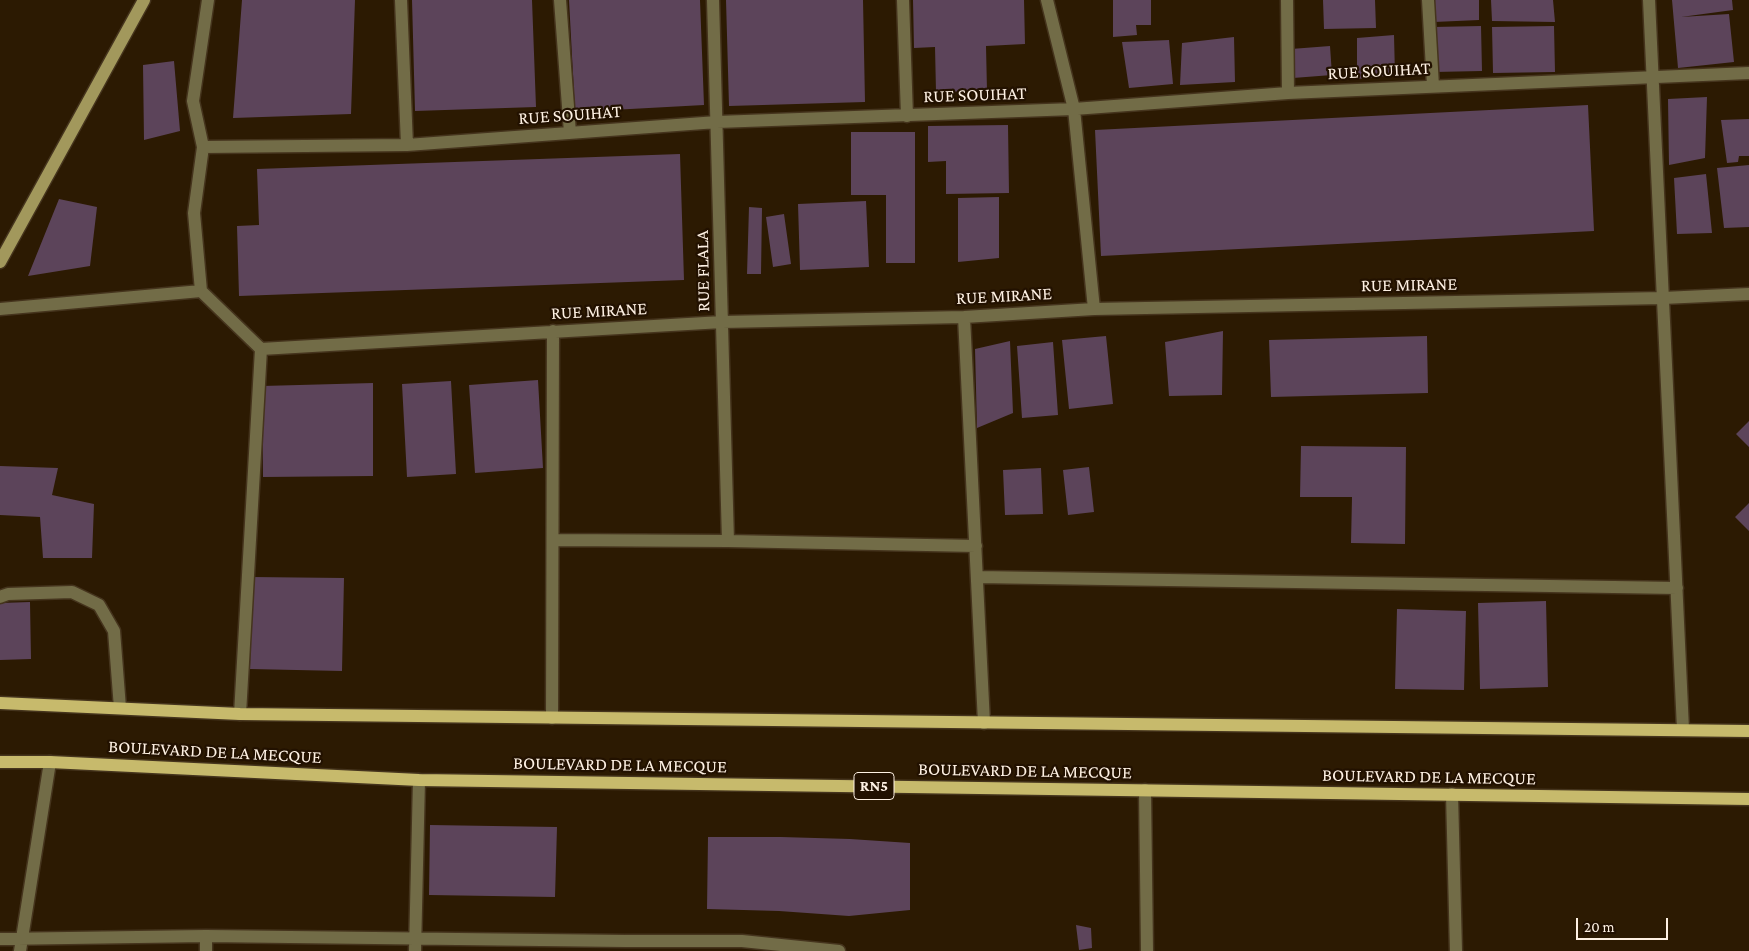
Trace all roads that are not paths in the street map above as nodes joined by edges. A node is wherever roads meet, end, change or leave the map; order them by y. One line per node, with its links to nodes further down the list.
1 (144, 0): 21 (street)
2 (208, 0): 20 (street)
3 (401, 0): 19 (street)
4 (560, 0): 18 (street)
5 (714, 0): 17 (street, RUE FLALA)
6 (903, 0): 16 (street)
7 (1047, 0): 15 (street)
8 (1287, 0): 14 (street)
9 (1428, 0): 13 (street)
10 (1649, 0): 12 (street)
11 (1749, 73): 12 (street, RUE SOUIHAT)
12 (1653, 77): 13 (street, RUE SOUIHAT); 24 (street)
13 (1433, 86): 14 (street, RUE SOUIHAT)
14 (1288, 93): 15 (street, RUE SOUIHAT)
15 (1074, 109): 16 (street, RUE SOUIHAT); 26 (street)
16 (907, 116): 17 (street, RUE SOUIHAT)
17 (718, 122): 18 (street, RUE SOUIHAT); 28 (street, RUE FLALA)
18 (570, 133): 19 (street, RUE SOUIHAT)
19 (407, 144): 20 (street, RUE SOUIHAT)
20 (203, 147): 22 (street)
21 (0, 262)
22 (201, 291): 25 (street); 30 (street)
23 (1749, 294): 24 (street, RUE MIRANE)
24 (1663, 298): 26 (street, RUE MIRANE); 35 (street)
25 (0, 309)
26 (1094, 309): 27 (street, RUE MIRANE)
27 (964, 317): 28 (street, RUE MIRANE); 33 (street)
28 (722, 322): 29 (street, RUE MIRANE); 32 (street, RUE FLALA)
29 (553, 331): 30 (street, RUE MIRANE); 31 (street)
30 (260, 349): 39 (street)
31 (553, 540): 32 (street); 40 (street)
32 (728, 540): 33 (street)
33 (976, 546): 34 (street)
34 (977, 577): 35 (street); 41 (street)
35 (1677, 588): 42 (street)
36 (0, 597): 38 (street)
37 (0, 703): 38 (main road)
38 (120, 708): 39 (main road)
39 (240, 714): 40 (main road)
40 (552, 718): 41 (main road)
41 (984, 723): 42 (main road)
42 (1683, 729): 43 (main road)
43 (1749, 730)
44 (0, 762): 45 (main road, BOULEVARD DE LA MECQUE / RN5)
45 (50, 762): 46 (main road, BOULEVARD DE LA MECQUE / RN5); 51 (street)
46 (419, 780): 47 (main road, BOULEVARD DE LA MECQUE / RN5); 53 (street)
47 (1145, 790): 48 (main road, BOULEVARD DE LA MECQUE / RN5); 59 (street)
48 (1452, 794): 49 (main road, BOULEVARD DE LA MECQUE / RN5); 60 (street)
49 (1749, 799)
50 (206, 936): 51 (street); 53 (street); 57 (street)
51 (21, 938): 52 (street); 56 (street)
52 (0, 939)
53 (415, 945): 54 (street)
54 (625, 946): 55 (street)
55 (742, 946): 58 (street)
56 (20, 951)
57 (206, 951)
58 (839, 951)
59 (1147, 951)
60 (1456, 951)

